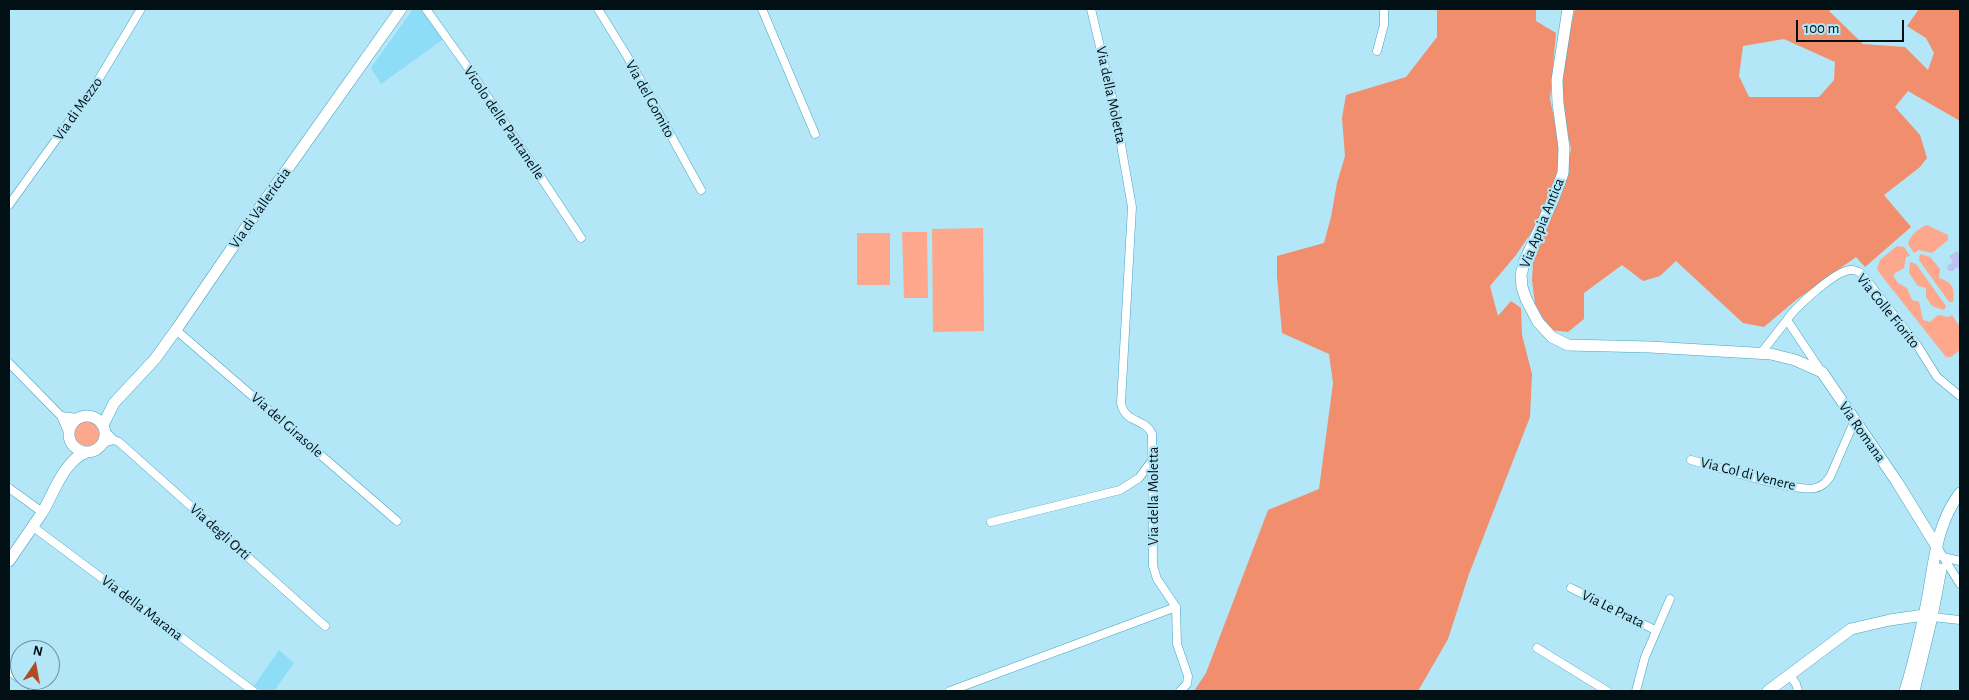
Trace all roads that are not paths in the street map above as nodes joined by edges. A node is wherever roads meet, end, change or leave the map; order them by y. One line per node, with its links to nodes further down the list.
1 (141, 9): 12 (street, Via di Mezzo)
2 (401, 9): 15 (street, Via di Vallericcia)
3 (426, 9): 13 (street, Vicolo delle Pantanelle)
4 (598, 9): 11 (street, Via del Gomito)
5 (762, 9): 10 (street)
6 (1091, 9): 28 (street, Via della Moletta)
7 (1384, 9): 9 (street)
8 (1568, 9): 16 (street, Via Appia Antica)
9 (1377, 51)
10 (815, 134)
11 (701, 190)
12 (9, 206)
13 (581, 238)
14 (1787, 320): 16 (street); 18 (street); 19 (street, Via Colle Fiorito)
15 (176, 330): 20 (street, Via di Vallericcia); 35 (street, Via del Girasole)
16 (1761, 353): 18 (street)
17 (9, 363): 21 (street)
18 (1822, 372): 23 (street, Via Romana)
19 (1960, 396)
20 (114, 403): 22 (street, Via di Vallericcia); 24 (street, Via di Vallericcia)
21 (61, 416): 22 (street); 25 (street)
22 (84, 417): 24 (street); 25 (street)
23 (1854, 422): 29 (street, Via Col di Venere); 38 (street, Via Romana)
24 (104, 428): 26 (street)
25 (70, 438): 27 (street); 30 (street)
26 (109, 442): 27 (street); 47 (street, Via degli Orti)
27 (87, 452): 30 (street)
28 (1153, 459): 36 (street); 44 (street, Via della Moletta)
29 (1691, 460)
30 (68, 467): 34 (street)
31 (9, 488): 34 (street)
32 (1960, 493): 38 (street)
33 (1960, 505): 38 (street)
34 (42, 512): 37 (street)
35 (397, 521)
36 (991, 522)
37 (32, 526): 39 (street); 51 (street, Via della Marana)
38 (1940, 552): 40 (street); 41 (street); 45 (street)
39 (9, 561)
40 (1960, 561)
41 (1960, 584)
42 (1571, 588): 48 (street, Via Le Prata)
43 (1670, 598): 48 (street, Via Le Prata)
44 (1176, 607): 52 (street); 53 (street)
45 (1928, 616): 46 (street); 50 (street); 58 (street); 59 (street)
46 (1960, 620)
47 (325, 626)
48 (1655, 630): 55 (street, Via Le Prata)
49 (1537, 648): 54 (street)
50 (1789, 674): 56 (street); 57 (street)
51 (253, 691)
52 (950, 691)
53 (1180, 691)
54 (1608, 691)
55 (1636, 691)
56 (1768, 691)
57 (1798, 691)
58 (1905, 691)
59 (1914, 691)

